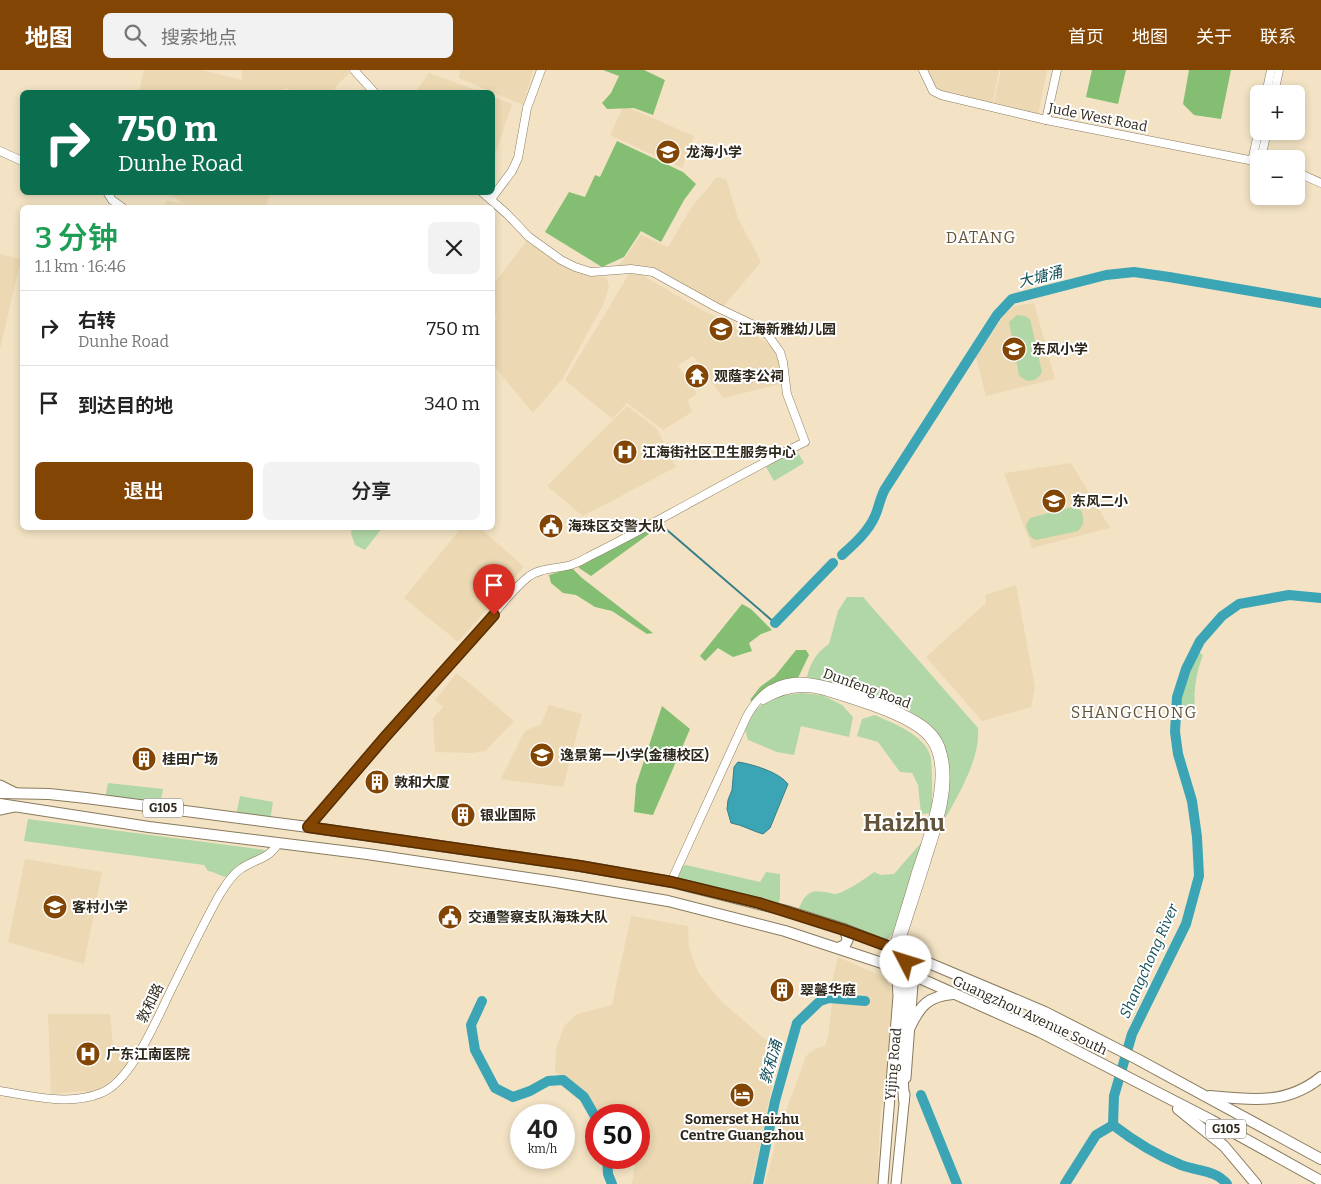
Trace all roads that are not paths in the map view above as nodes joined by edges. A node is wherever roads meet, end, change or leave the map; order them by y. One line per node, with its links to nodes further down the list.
1 (354, 70): 9 (street)
2 (541, 70): 16 (street)
3 (923, 70): 10 (street, Jude West Road)
4 (1057, 70): 10 (street)
5 (1271, 70): 7 (street)
6 (1279, 70): 8 (street)
7 (1268, 85)
8 (1276, 85)
9 (372, 90)
10 (1046, 120): 13 (street, Jude West Road)
11 (0, 151): 12 (street)
12 (20, 160)
13 (1250, 161)
14 (1305, 176): 15 (street)
15 (1321, 183)
16 (495, 194)
17 (109, 195): 21 (street)
18 (486, 195): 20 (street)
19 (494, 195): 20 (street)
20 (491, 199): 26 (street)
21 (119, 205)
22 (0, 785): 24 (main road)
23 (0, 791): 24 (highway, Guangzhou Avenue South)
24 (17, 793): 26 (highway, Guangzhou Avenue South / G105)
25 (0, 807): 27 (highway, Guangzhou Avenue South / G105)
26 (308, 827): 28 (highway, Guangzhou Avenue South / G105)
27 (278, 843): 30 (highway, Guangzhou Avenue South / G105); 38 (street, 敦和路)
28 (672, 882): 29 (highway, Guangzhou Avenue South / G105); 31 (street, Dunfeng Road)
29 (844, 930): 30 (highway); 31 (highway, Guangzhou Avenue South / G105)
30 (838, 948): 32 (highway, Guangzhou Avenue South / G105)
31 (895, 950): 32 (highway); 33 (highway, Guangzhou Avenue South / G105); 34 (highway)
32 (868, 958): 34 (highway, Guangzhou Avenue South / G105)
33 (919, 959): 34 (highway); 40 (highway, Guangzhou Avenue South / G105)
34 (904, 968): 35 (highway, Guangzhou Avenue South / G105); 36 (highway); 46 (main road, Yijing Road)
35 (954, 993): 36 (highway); 39 (highway, Guangzhou Avenue South / G105)
36 (905, 1028): 41 (highway); 41 (main road, Yijing Road)
37 (1321, 1077): 40 (highway)
38 (0, 1091)
39 (1157, 1093): 45 (highway, Guangzhou Avenue South / G105); 48 (highway)
40 (1206, 1096): 42 (highway, Guangzhou Avenue South / G105)
41 (904, 1100): 47 (main road, Yijing Road)
42 (1299, 1147): 43 (highway); 44 (highway, Guangzhou Avenue South / G105)
43 (1321, 1153)
44 (1321, 1159)
45 (1321, 1181)
46 (884, 1184)
47 (896, 1184)
48 (1256, 1184)

